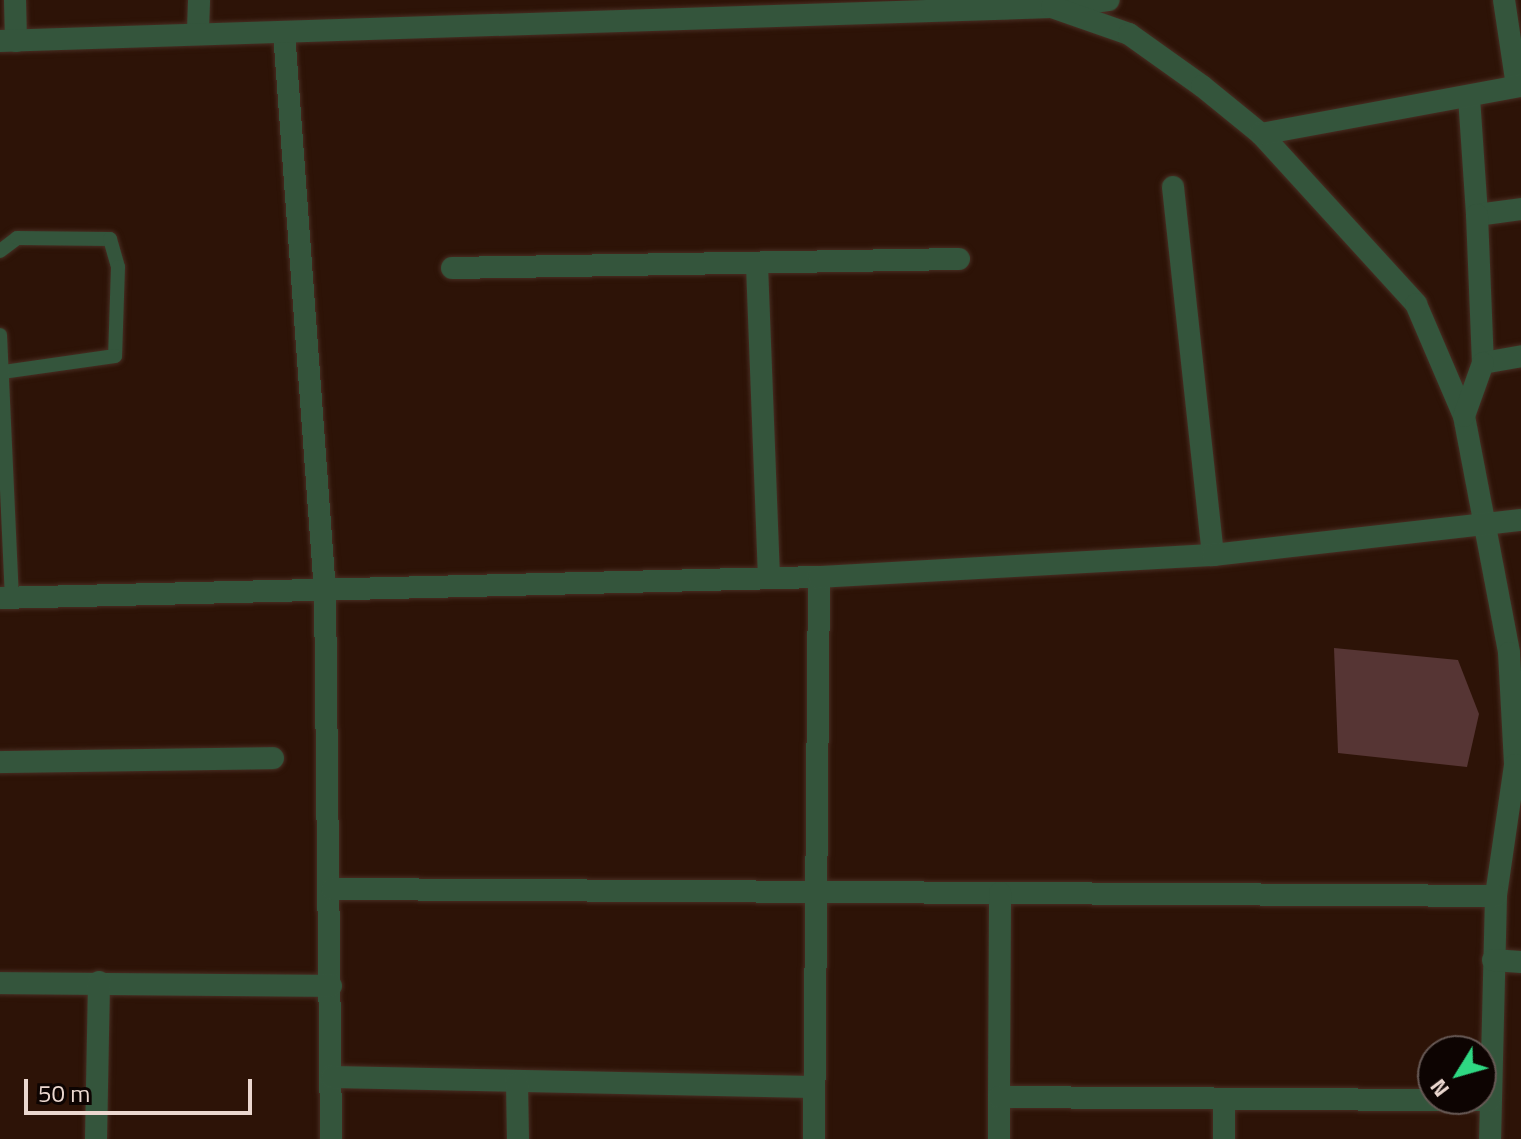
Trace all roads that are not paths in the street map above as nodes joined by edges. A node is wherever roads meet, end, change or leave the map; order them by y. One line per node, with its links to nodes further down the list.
1 (15, 0): 10 (street)
2 (199, 0): 8 (street)
3 (852, 0): 7 (street)
4 (1109, 0): 6 (street)
5 (1504, 0): 11 (street)
6 (1052, 7): 7 (street); 13 (street)
7 (820, 15): 9 (street)
8 (198, 30): 9 (street); 10 (street)
9 (284, 32): 31 (street)
10 (8, 41)
11 (1519, 86): 12 (street)
12 (1469, 97): 13 (street); 16 (street)
13 (1261, 134): 25 (street)
14 (1173, 187): 28 (street)
15 (1521, 209): 16 (street)
16 (1477, 215): 23 (street)
17 (0, 251): 24 (lane)
18 (959, 259): 19 (street)
19 (757, 265): 20 (street); 29 (street)
20 (452, 268)
21 (0, 335): 24 (lane)
22 (1521, 356): 23 (street)
23 (1483, 363): 25 (street)
24 (2, 372): 32 (lane)
25 (1464, 416): 27 (street)
26 (1521, 520): 27 (street)
27 (1481, 525): 28 (street); 38 (street)
28 (1213, 555): 30 (street)
29 (769, 577): 30 (street); 31 (street)
30 (819, 577): 36 (street)
31 (325, 591): 32 (street); 35 (street)
32 (6, 598)
33 (273, 758): 34 (street)
34 (0, 762)
35 (332, 889): 36 (street); 43 (street)
36 (814, 892): 37 (street); 47 (street)
37 (1000, 893): 38 (street); 48 (street)
38 (1496, 896): 39 (street)
39 (1493, 960): 40 (street); 44 (street)
40 (1521, 962)
41 (99, 982): 42 (street); 43 (street); 52 (street)
42 (0, 983)
43 (331, 986): 45 (street)
44 (1491, 1035)
45 (332, 1077): 46 (street); 53 (street)
46 (517, 1083): 47 (street); 54 (street)
47 (813, 1087): 55 (street)
48 (999, 1097): 50 (street); 56 (street)
49 (1417, 1101): 50 (street)
50 (1224, 1104): 57 (street)
51 (1490, 1115): 58 (street)
52 (96, 1139)
53 (331, 1139)
54 (518, 1139)
55 (814, 1139)
56 (999, 1139)
57 (1224, 1139)
58 (1490, 1139)

